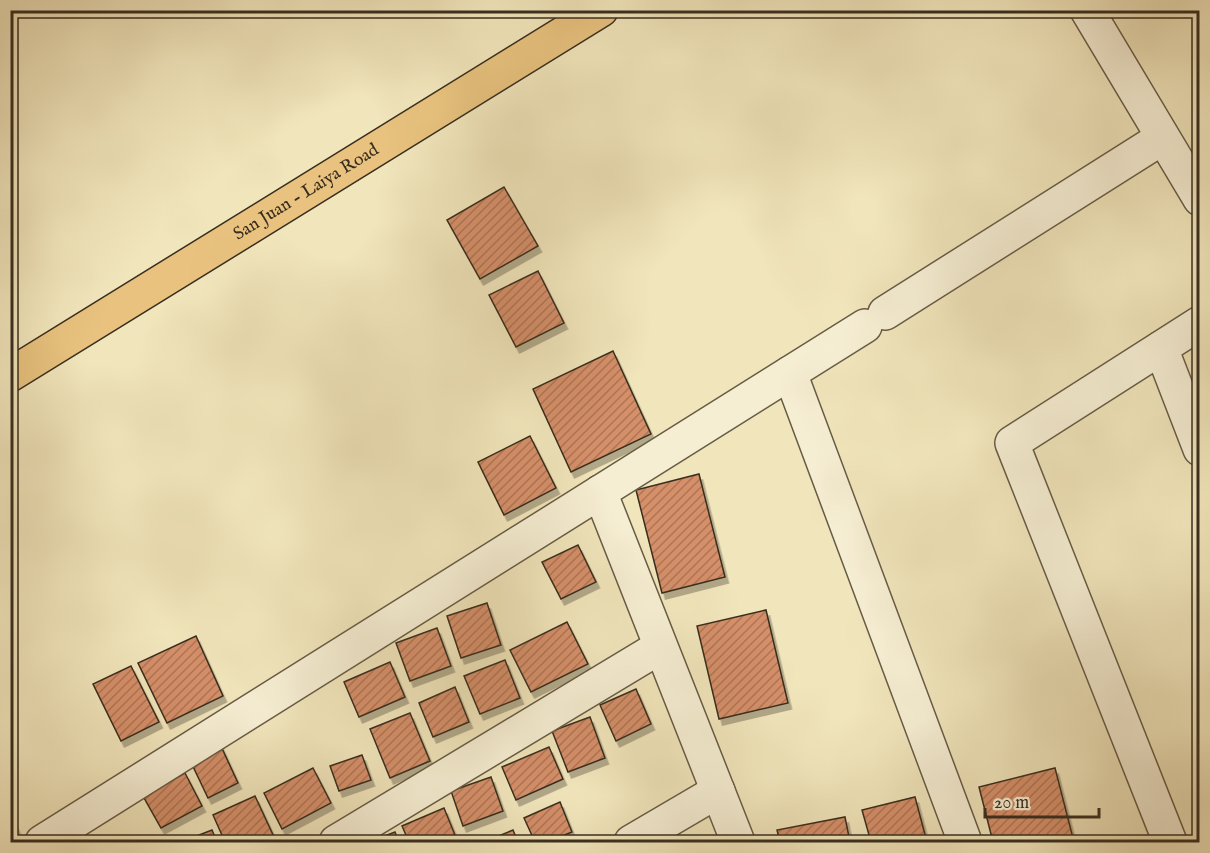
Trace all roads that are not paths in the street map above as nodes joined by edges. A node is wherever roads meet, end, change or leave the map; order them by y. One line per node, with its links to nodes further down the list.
1 (601, 10): 8 (main road, San Juan - Laiya Road)
2 (1087, 10): 3 (street)
3 (1162, 138): 4 (street); 7 (street)
4 (1200, 199)
5 (1200, 323): 6 (street)
6 (1161, 348): 9 (street); 18 (street)
7 (790, 373): 10 (street); 17 (street)
8 (10, 375)
9 (1200, 449)
10 (600, 492): 11 (street); 13 (street)
11 (660, 647): 12 (street); 14 (street)
12 (717, 791): 15 (street); 16 (street)
13 (54, 839)
14 (336, 843)
15 (631, 843)
16 (738, 843)
17 (965, 843)
18 (1170, 843)

